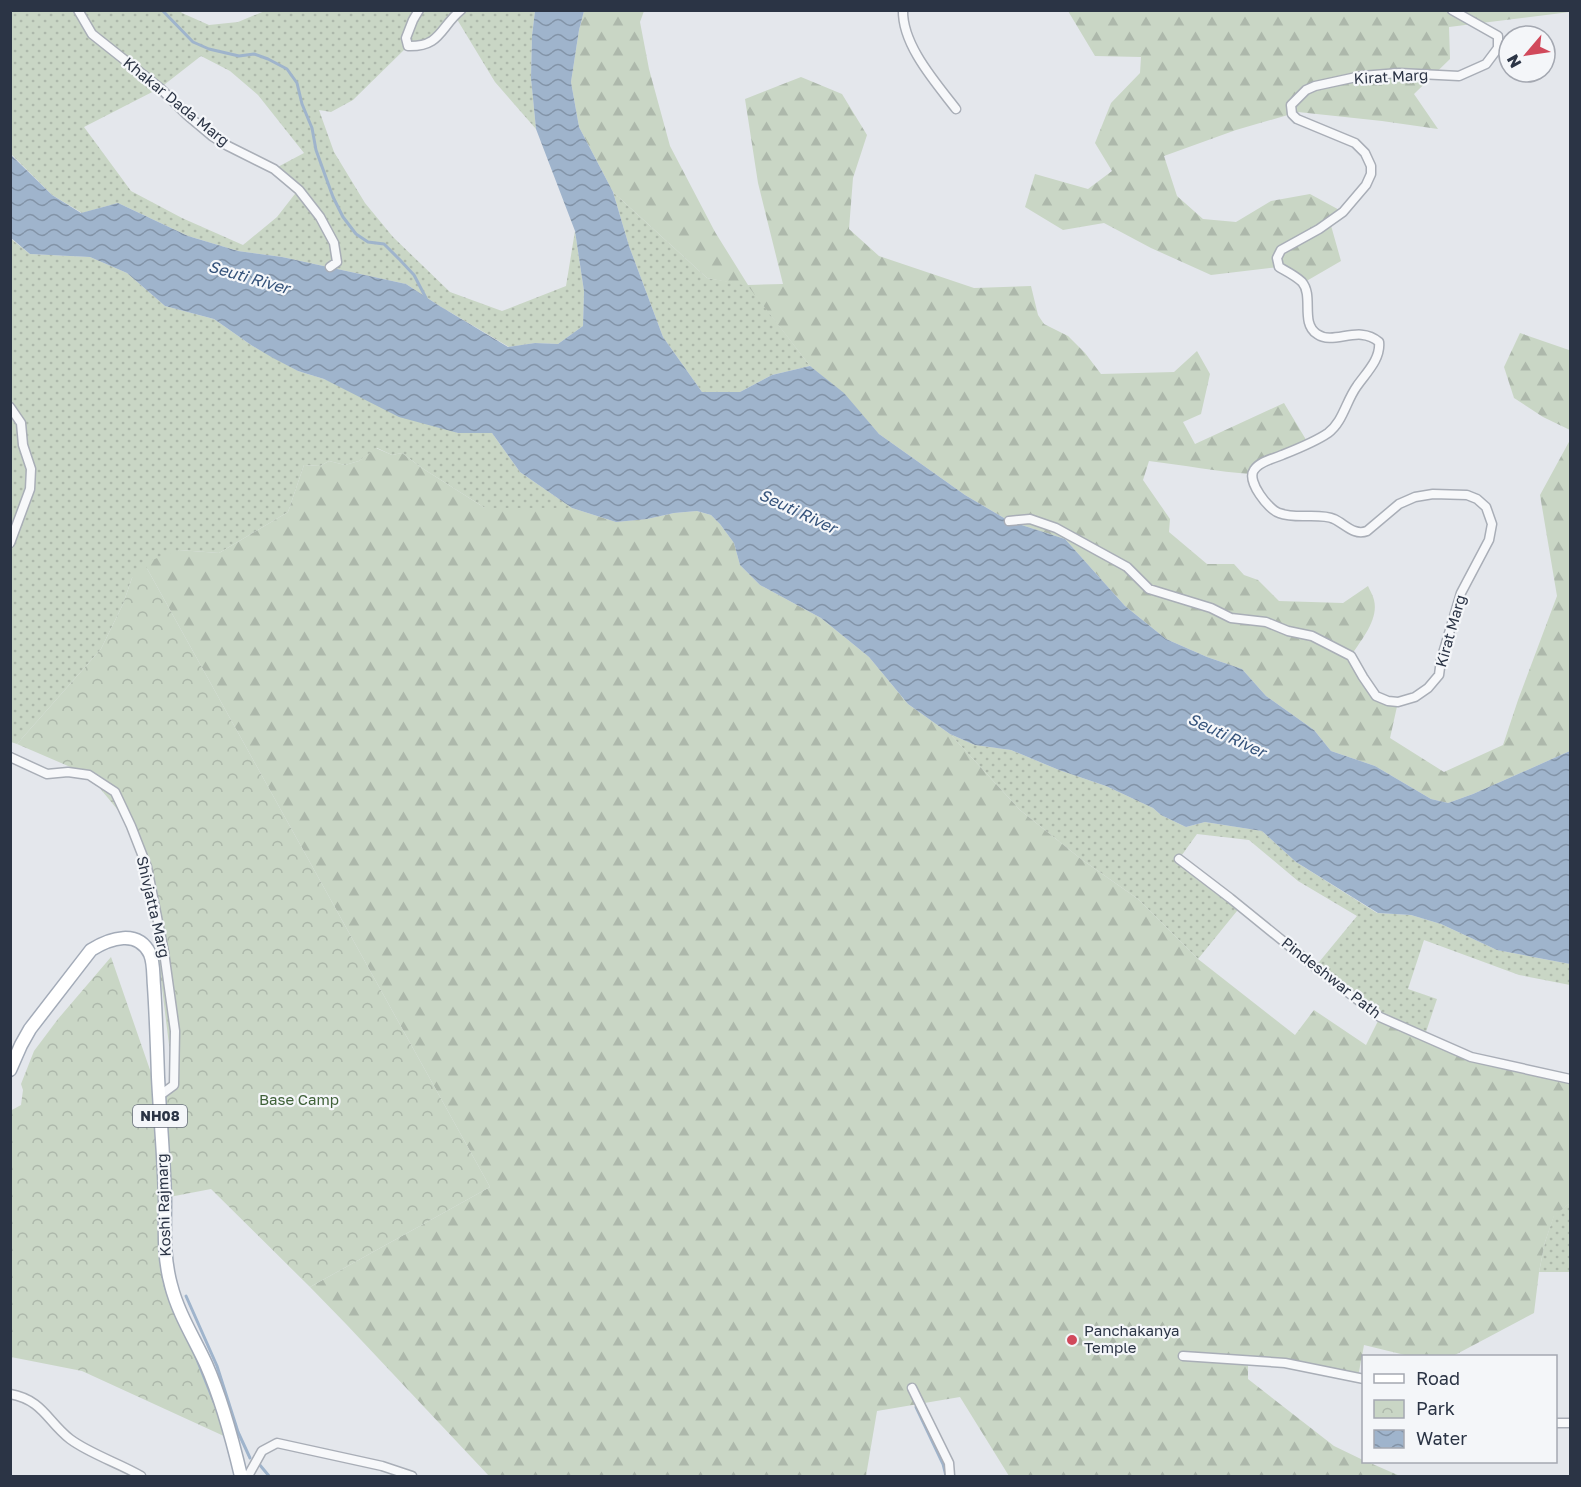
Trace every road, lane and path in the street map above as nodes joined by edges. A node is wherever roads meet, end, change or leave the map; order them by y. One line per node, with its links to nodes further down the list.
1 (78, 10): 7 (street, Khakar Dada Marg)
2 (419, 10): 3 (street)
3 (461, 10)
4 (903, 10): 6 (street)
5 (1452, 10): 9 (street, Kirat Marg)
6 (956, 109)
7 (330, 267)
8 (10, 407): 10 (street)
9 (1009, 522)
10 (10, 543)
11 (10, 758): 15 (street, Shivjatta Marg)
12 (1179, 859): 14 (street, Pindeshwar Path)
13 (10, 1070): 15 (main road, Koshi Rajmarg / NH08)
14 (1570, 1079)
15 (159, 1096): 21 (main road, Koshi Rajmarg / NH08)
16 (1183, 1356): 17 (street)
17 (1362, 1379)
18 (912, 1388): 24 (street)
19 (10, 1394): 20 (street)
20 (141, 1476)
21 (241, 1476)
22 (248, 1476): 23 (street)
23 (412, 1476)
24 (950, 1476)

